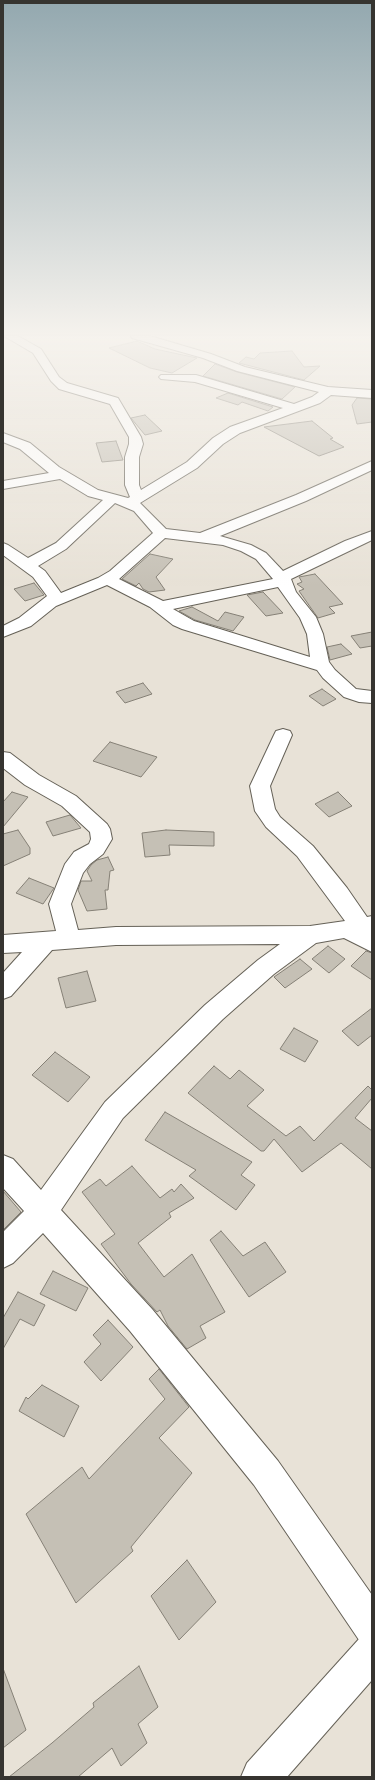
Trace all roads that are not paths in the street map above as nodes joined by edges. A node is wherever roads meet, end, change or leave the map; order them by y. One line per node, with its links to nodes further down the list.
1 (126, 419): 8 (street)
2 (262, 419): 8 (street)
3 (3, 437): 5 (street)
4 (372, 465): 11 (street)
5 (62, 475): 6 (street); 7 (street)
6 (3, 485)
7 (112, 499): 8 (street); 13 (street)
8 (134, 501): 9 (street)
9 (162, 533): 11 (street); 14 (street)
10 (372, 535): 15 (street)
11 (201, 538): 15 (street)
12 (3, 548): 13 (street)
13 (28, 564): 16 (street)
14 (108, 579): 16 (street); 17 (street)
15 (282, 580): 17 (street); 19 (street)
16 (50, 603): 18 (street)
17 (160, 607): 19 (street)
18 (3, 632)
19 (323, 666): 20 (street)
20 (372, 696)
21 (283, 735): 23 (street)
22 (3, 758): 25 (street)
23 (363, 931): 24 (street)
24 (310, 935): 25 (street); 29 (street)
25 (58, 939): 26 (street); 27 (street)
26 (3, 944)
27 (3, 988)
28 (3, 1168): 29 (street)
29 (42, 1213): 30 (street); 31 (street)
30 (3, 1253)
31 (372, 1627)
32 (372, 1652): 33 (street)
33 (261, 1777)

